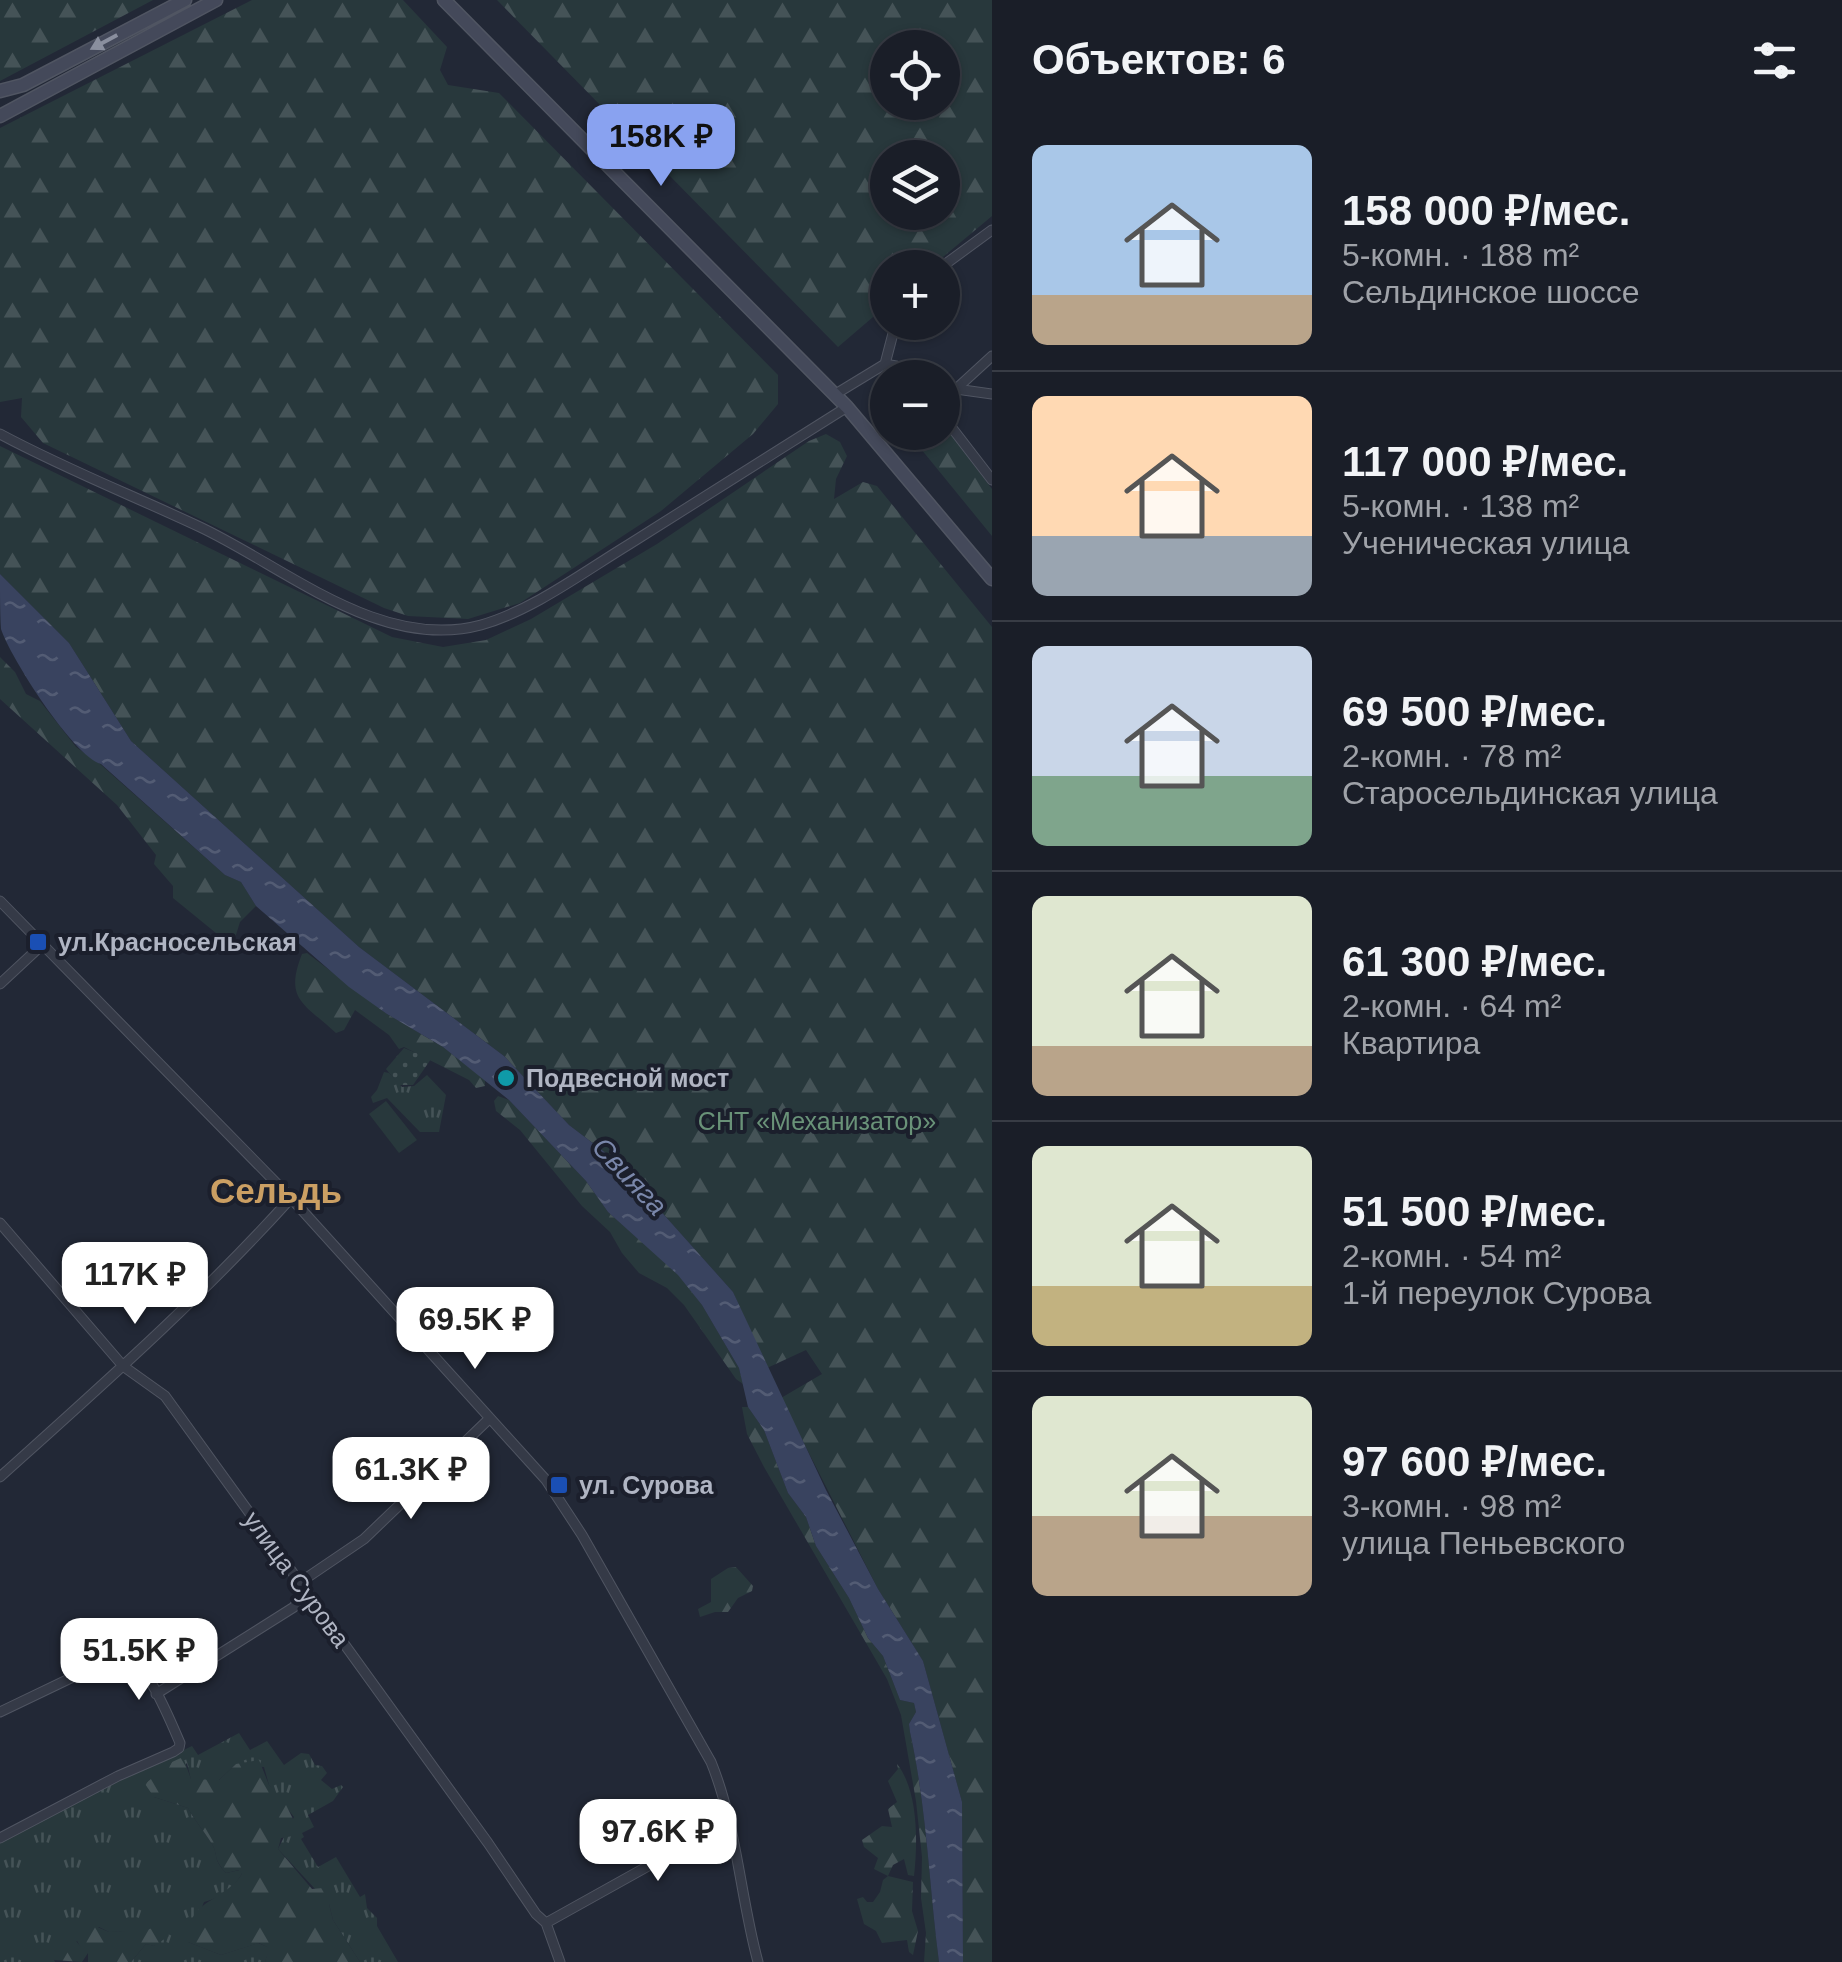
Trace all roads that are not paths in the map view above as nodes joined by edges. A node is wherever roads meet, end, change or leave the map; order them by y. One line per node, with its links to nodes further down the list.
1 (186, 0): 5 (main road, one-way to 5)
2 (216, 0): 4 (main road)
3 (444, 0): 15 (main road)
4 (99, 64): 5 (main road); 7 (main road)
5 (23, 85): 6 (main road)
6 (0, 91)
7 (0, 116)
8 (992, 230): 9 (street)
9 (960, 253)
10 (992, 356): 12 (street)
11 (870, 373): 15 (street)
12 (960, 385)
13 (960, 390): 14 (street)
14 (992, 394)
15 (834, 395): 16 (main road)
16 (847, 408): 17 (street); 20 (main road)
17 (0, 434)
18 (960, 438): 19 (street)
19 (992, 480)
20 (992, 579)
21 (0, 901): 22 (street)
22 (43, 944): 23 (street); 24 (street)
23 (0, 984)
24 (291, 1198): 26 (street); 27 (street)
25 (0, 1223): 26 (street, улица Сурова)
26 (122, 1366): 28 (street); 29 (street, улица Сурова)
27 (490, 1418): 29 (street); 32 (street)
28 (0, 1477)
29 (302, 1587): 30 (street); 34 (street, улица Сурова)
30 (156, 1694): 31 (street); 33 (street)
31 (0, 1712)
32 (727, 1805): 34 (street); 36 (street)
33 (0, 1838)
34 (546, 1923): 35 (street, улица Сурова)
35 (560, 1962)
36 (758, 1962)

